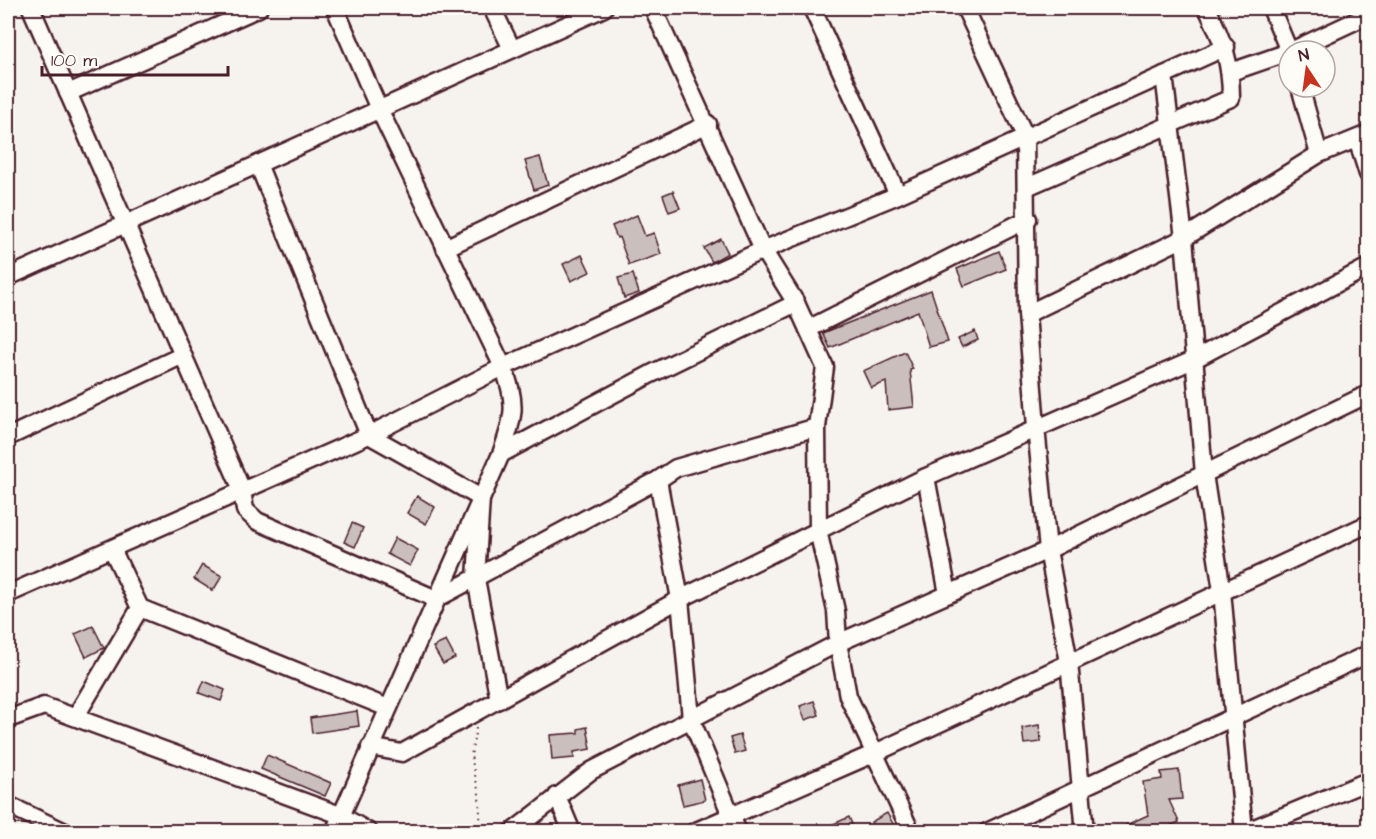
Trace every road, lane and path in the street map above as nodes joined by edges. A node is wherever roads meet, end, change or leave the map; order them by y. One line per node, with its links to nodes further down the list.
1 (31, 8): 19 (street)
2 (259, 8): 19 (street)
3 (335, 8): 21 (street)
4 (492, 8): 15 (street)
5 (604, 8): 15 (street)
6 (653, 8): 22 (street)
7 (812, 8): 30 (street)
8 (965, 8): 24 (street)
9 (1207, 8): 14 (street)
10 (1271, 8): 12 (street)
11 (1368, 15): 13 (street)
12 (1285, 39)
13 (1316, 39)
14 (1226, 47): 17 (street); 18 (street)
15 (512, 49): 21 (street)
16 (1277, 56): 17 (street)
17 (1231, 72): 23 (street)
18 (1164, 75): 23 (street); 24 (street)
19 (68, 93): 32 (street)
20 (1303, 99): 26 (street)
21 (379, 109): 27 (street); 34 (street)
22 (708, 124): 34 (street); 35 (street)
23 (1170, 125): 29 (street); 33 (street)
24 (1025, 136): 29 (street); 30 (street)
25 (1363, 136): 26 (street); 28 (street)
26 (1319, 154): 33 (street)
27 (258, 164): 32 (street); 47 (street)
28 (1368, 174)
29 (1027, 187): 31 (street)
30 (898, 195): 35 (street)
31 (1028, 219): 39 (street); 40 (street)
32 (125, 223): 37 (street); 41 (street)
33 (1184, 238): 39 (street); 42 (street)
34 (445, 248): 43 (street)
35 (763, 250): 38 (street); 43 (street)
36 (1368, 267): 42 (street)
37 (8, 277)
38 (796, 303): 40 (street); 49 (street)
39 (1027, 314): 45 (street)
40 (808, 329): 46 (street)
41 (181, 356): 48 (street); 53 (street)
42 (1193, 360): 45 (street); 50 (street)
43 (503, 367): 47 (street); 49 (street)
44 (1368, 394): 50 (street)
45 (1036, 427): 51 (street); 58 (street)
46 (817, 428): 52 (street); 56 (street)
47 (369, 435): 53 (street); 54 (street)
48 (8, 437)
49 (501, 454): 54 (street)
50 (1204, 474): 58 (street); 60 (street)
51 (926, 477): 56 (street); 62 (street)
52 (658, 480): 59 (street); 64 (street)
53 (242, 490): 57 (street); 63 (street)
54 (481, 498): 59 (street); 63 (street)
55 (1368, 524): 60 (street)
56 (818, 530): 64 (street); 66 (street)
57 (112, 549): 61 (street); 65 (street)
58 (1048, 550): 62 (street); 68 (street)
59 (476, 579): 63 (street); 69 (street)
60 (1222, 591): 68 (street); 73 (street)
61 (8, 594)
62 (948, 594): 66 (street)
63 (436, 599): 70 (street)
64 (680, 599): 69 (street); 75 (street)
65 (140, 608): 70 (street); 72 (street)
66 (838, 643): 75 (street); 77 (street)
67 (1368, 654): 73 (street)
68 (1069, 662): 77 (street); 79 (street)
69 (499, 700): 71 (street)
70 (388, 708): 76 (street)
71 (480, 710): 76 (street); 87 (path)
72 (76, 716): 74 (street); 82 (street)
73 (1234, 716): 79 (street); 94 (street)
74 (8, 719)
75 (691, 719): 80 (street); 83 (street)
76 (370, 747): 82 (street)
77 (873, 754): 83 (street); 91 (street)
78 (1368, 781): 94 (street)
79 (1081, 786): 92 (street); 93 (street)
80 (557, 796): 88 (street); 89 (street)
81 (8, 806): 84 (street)
82 (340, 815): 85 (street); 86 (street)
83 (735, 824): 90 (street)
84 (55, 829)
85 (334, 831)
86 (369, 831)
87 (481, 831)
88 (512, 831)
89 (572, 831)
90 (694, 831)
91 (911, 831)
92 (987, 831)
93 (1085, 831)
94 (1244, 831)

